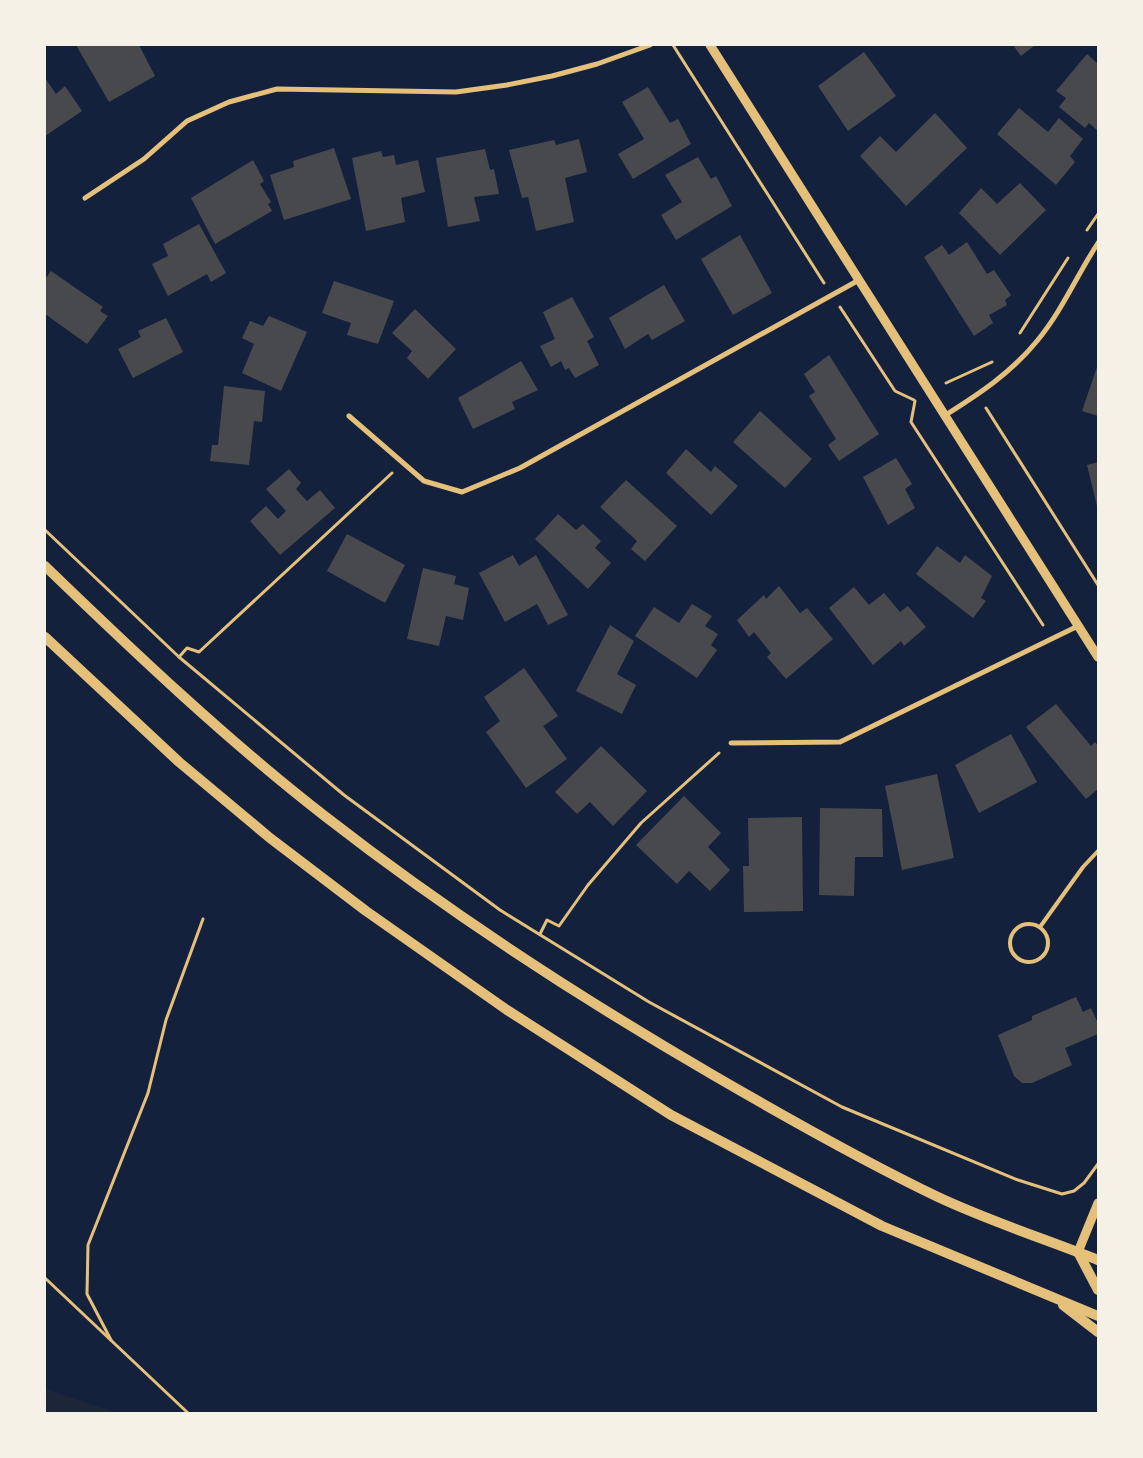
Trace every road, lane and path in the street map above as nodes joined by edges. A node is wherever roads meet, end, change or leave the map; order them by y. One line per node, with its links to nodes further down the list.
1 (650, 45): 4 (street)
2 (673, 45): 10 (path)
3 (710, 45): 9 (street)
4 (85, 198)
5 (1098, 214): 6 (path)
6 (1082, 238)
7 (1098, 242): 15 (street)
8 (1070, 254): 11 (path)
9 (859, 280): 10 (street); 14 (street)
10 (832, 295): 16 (path); 19 (street)
11 (1019, 335)
12 (993, 361): 13 (path)
13 (963, 374): 14 (path); 15 (path)
14 (929, 393): 16 (path); 18 (street)
15 (977, 395): 18 (street); 22 (path)
16 (915, 400): 25 (path)
17 (349, 416): 19 (street)
18 (944, 416): 23 (street)
19 (403, 463): 26 (path)
20 (45, 530): 26 (path)
21 (45, 566): 35 (main road)
22 (1098, 585)
23 (1078, 626): 25 (street); 27 (street)
24 (45, 637): 39 (main road)
25 (1052, 639): 28 (street)
26 (179, 657): 32 (path)
27 (1098, 657)
28 (731, 743): 32 (path)
29 (1098, 851): 31 (lane)
30 (203, 919): 42 (path)
31 (1040, 926): 31 (lane)
32 (540, 934): 33 (path)
33 (1098, 1164)
34 (1098, 1203): 35 (street)
35 (1078, 1252): 36 (main road); 38 (main road)
36 (1098, 1260)
37 (45, 1278): 42 (path)
38 (1098, 1290)
39 (1054, 1298): 40 (main road); 41 (main road)
40 (1098, 1316)
41 (1098, 1332)
42 (111, 1340): 43 (path)
43 (188, 1413)

